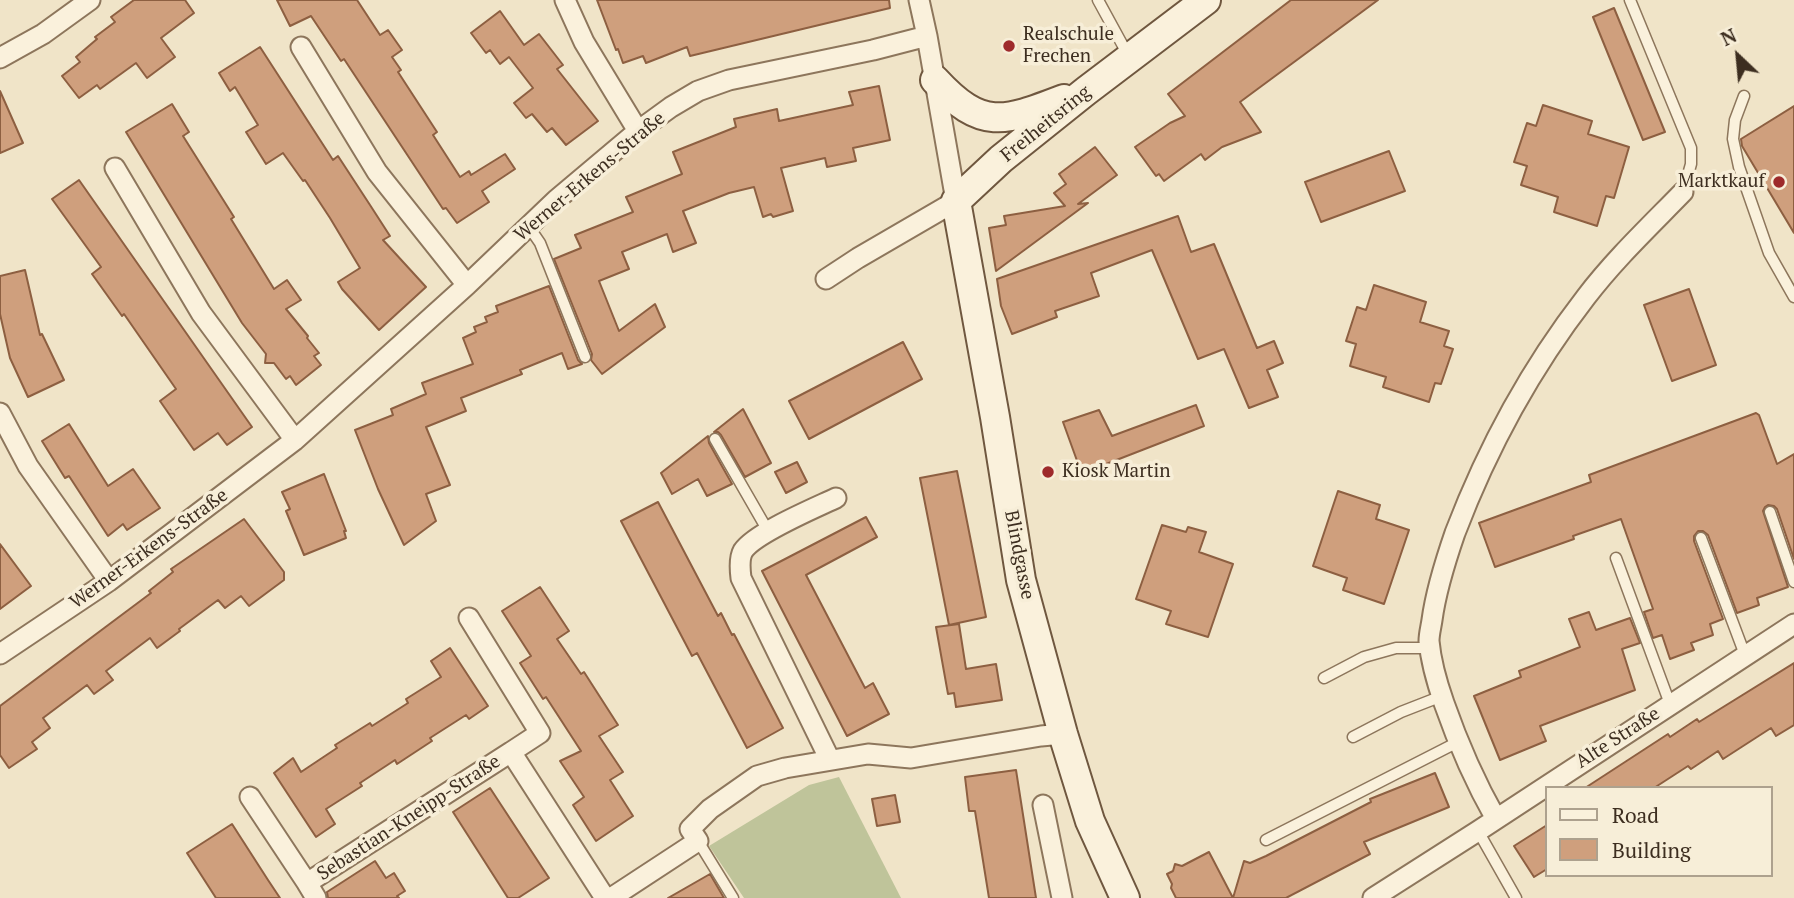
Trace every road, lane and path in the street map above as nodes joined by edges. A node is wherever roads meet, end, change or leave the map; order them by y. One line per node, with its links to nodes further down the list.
1 (90, 0): 9 (street)
2 (565, 0): 14 (street)
3 (919, 0): 7 (street)
4 (1098, 0): 10 (lane)
5 (1206, 0): 10 (main road, Freiheitsring)
6 (1630, 1): 16 (lane)
7 (927, 36): 11 (street); 14 (street, Werner-Erkens-Straße)
8 (301, 47): 20 (street)
9 (0, 58)
10 (1130, 59): 12 (main road, Freiheitsring)
11 (935, 80): 12 (main road); 17 (street)
12 (1086, 91): 17 (main road, Freiheitsring)
13 (1744, 96): 21 (lane)
14 (638, 131): 18 (street, Werner-Erkens-Straße)
15 (115, 168): 25 (street)
16 (1683, 192): 35 (street)
17 (956, 201): 19 (street); 41 (main road, Blindgasse)
18 (528, 226): 20 (street, Werner-Erkens-Straße); 22 (lane)
19 (826, 279)
20 (467, 285): 25 (street, Werner-Erkens-Straße)
21 (1794, 297)
22 (585, 357)
23 (0, 413): 31 (street)
24 (715, 439): 28 (lane)
25 (295, 440): 31 (street, Werner-Erkens-Straße)
26 (836, 498): 28 (street)
27 (1770, 512): 32 (lane)
28 (768, 531): 45 (street)
29 (1701, 538): 37 (lane)
30 (1616, 558): 40 (lane)
31 (109, 580): 36 (street, Werner-Erkens-Straße)
32 (1794, 582)
33 (469, 618): 44 (street, Sebastian-Kneipp-Straße)
34 (1794, 624): 37 (street, Alte Straße)
35 (1430, 648): 38 (lane); 39 (street)
36 (0, 654)
37 (1745, 655): 40 (street, Alte Straße)
38 (1324, 678)
39 (1442, 696): 42 (lane); 43 (street)
40 (1670, 704): 48 (street, Alte Straße)
41 (1063, 734): 45 (street); 58 (main road, Blindgasse)
42 (1353, 737)
43 (1458, 742): 48 (street); 50 (lane)
44 (511, 752): 52 (street, Sebastian-Kneipp-Straße); 54 (street, Sebastian-Kneipp-Straße)
45 (830, 760): 51 (street)
46 (250, 797): 52 (street, Sebastian-Kneipp-Straße)
47 (1043, 805): 57 (street)
48 (1496, 819): 49 (street, Alte Straße)
49 (1478, 831): 53 (street, Alte Straße); 59 (lane)
50 (1266, 839)
51 (698, 841): 55 (street); 56 (lane)
52 (311, 891)
53 (1385, 895)
54 (605, 898)
55 (611, 898)
56 (733, 898)
57 (1062, 898)
58 (1125, 898)
59 (1516, 898)

